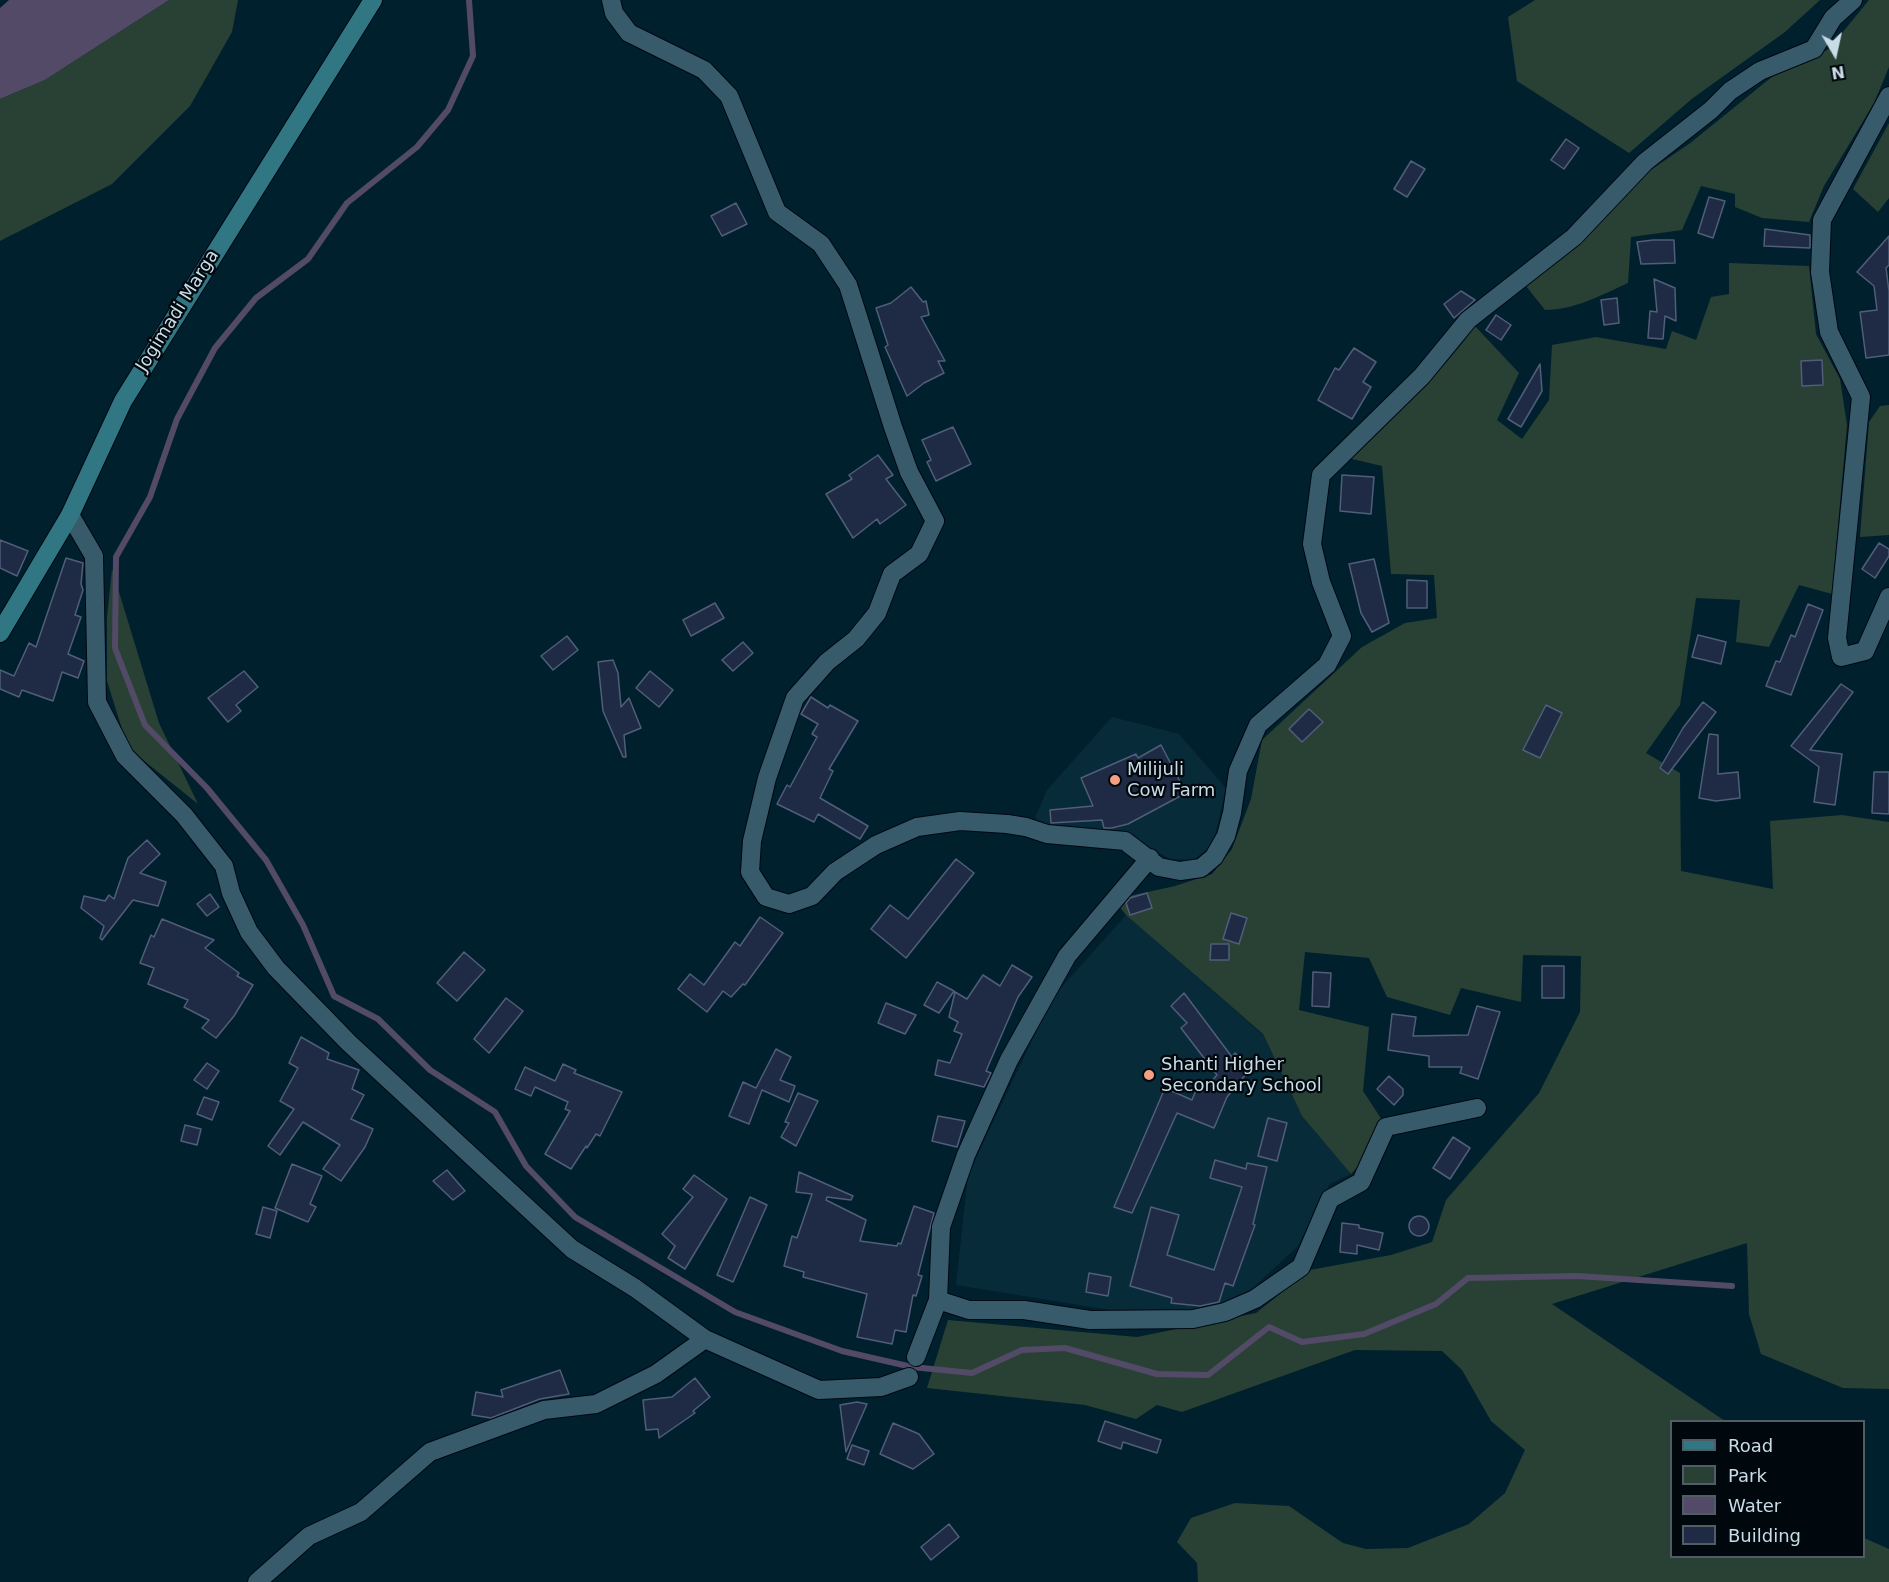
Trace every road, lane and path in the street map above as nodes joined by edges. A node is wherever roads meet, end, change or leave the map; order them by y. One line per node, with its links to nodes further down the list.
1 (373, 0): 5 (main road, Jogimadi Marga)
2 (610, 0): 8 (street)
3 (1853, 0): 8 (street)
4 (1889, 96): 6 (street)
5 (70, 516): 7 (main road, Jogimadi Marga); 11 (street)
6 (1889, 597)
7 (0, 633)
8 (1150, 858): 10 (street)
9 (1477, 1108): 10 (street)
10 (938, 1300): 12 (street)
11 (705, 1340): 13 (street); 14 (street)
12 (916, 1357)
13 (909, 1377)
14 (257, 1582)

